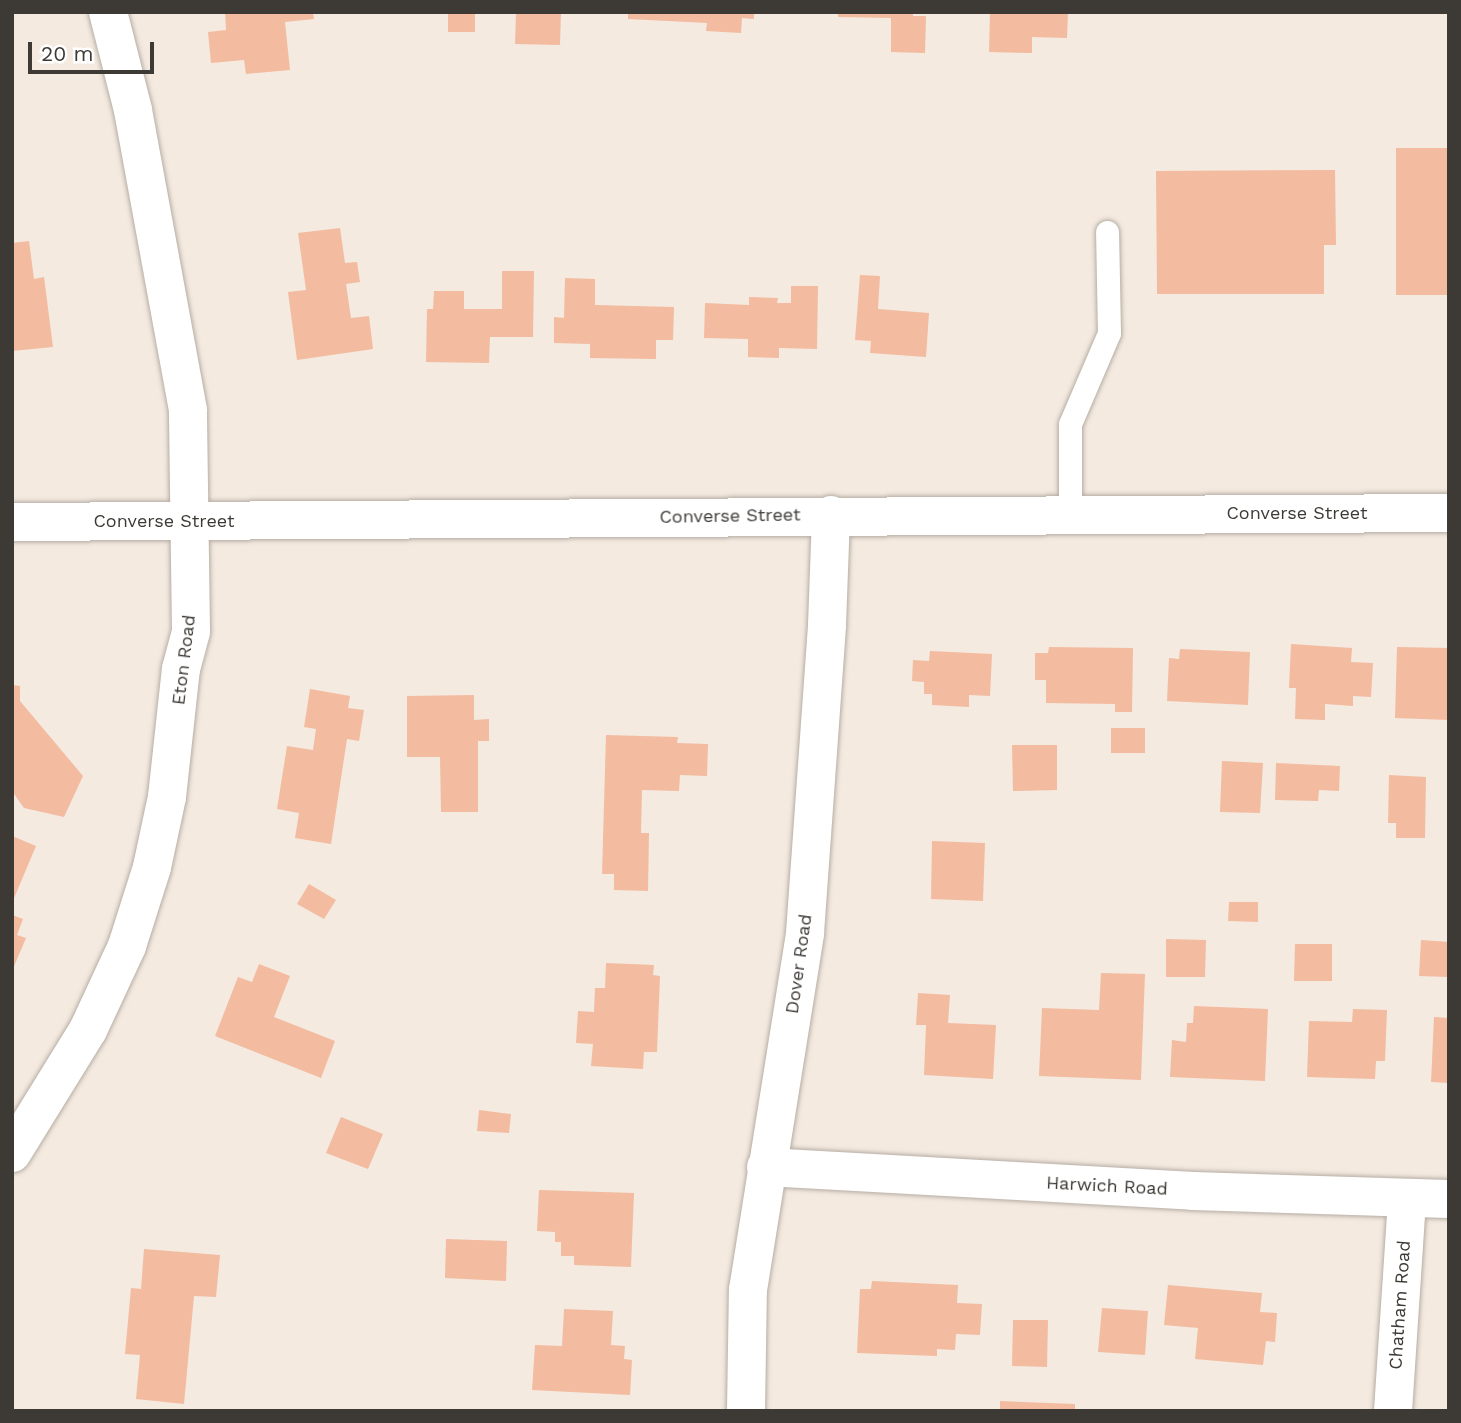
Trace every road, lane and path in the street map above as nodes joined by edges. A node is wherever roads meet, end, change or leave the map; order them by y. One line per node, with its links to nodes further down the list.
1 (108, 12): 6 (street, Eton Road)
2 (1107, 232): 4 (lane)
3 (1449, 513): 4 (street, Converse Street)
4 (1070, 514): 5 (street, Converse Street)
5 (831, 515): 6 (street, Converse Street); 9 (street, Dover Road)
6 (189, 520): 7 (street, Converse Street); 8 (street, Eton Road)
7 (12, 522)
8 (12, 1153)
9 (766, 1167): 10 (street, Harwich Road); 12 (street, Dover Road)
10 (1407, 1199): 11 (street, Harwich Road); 13 (street, Chatham Road)
11 (1449, 1199)
12 (746, 1411)
13 (1393, 1411)

